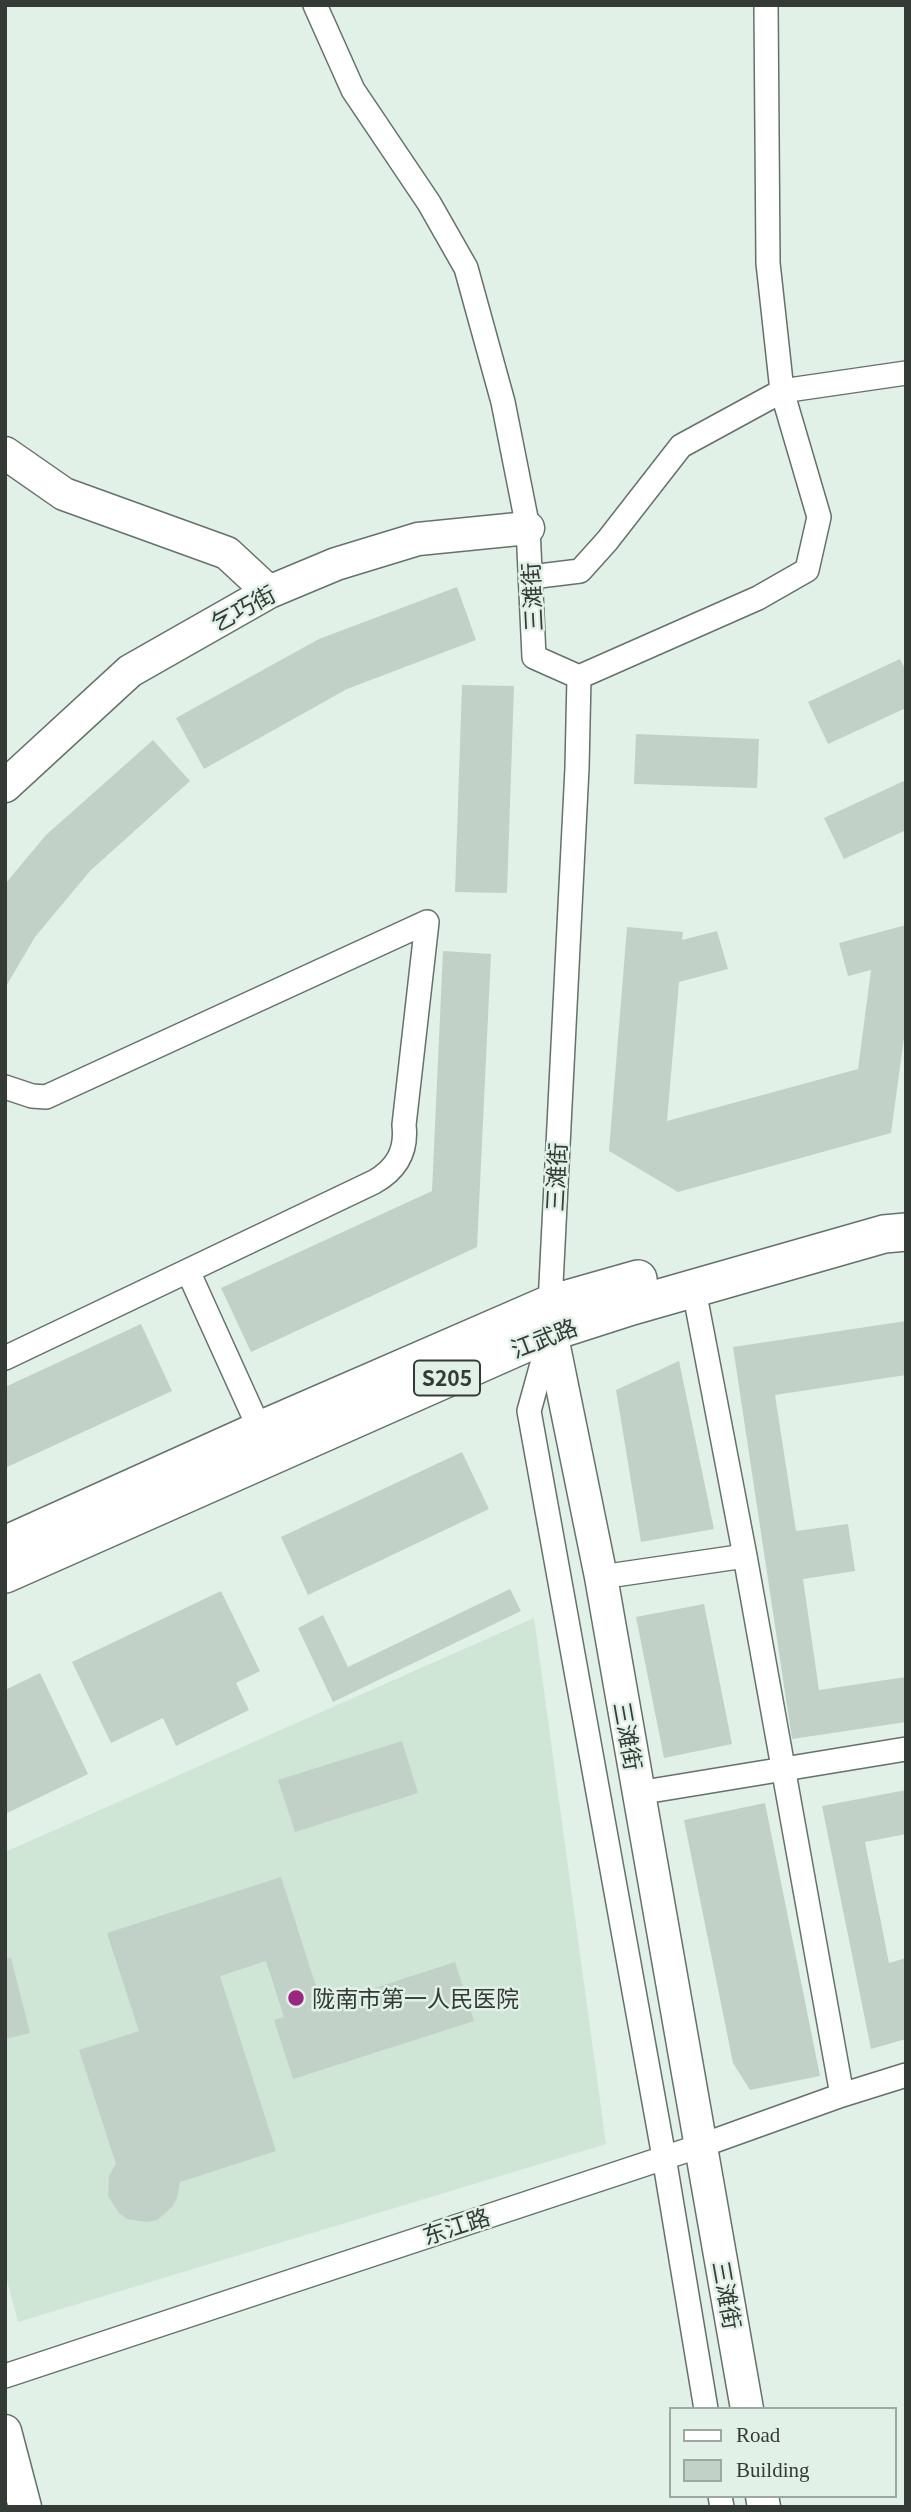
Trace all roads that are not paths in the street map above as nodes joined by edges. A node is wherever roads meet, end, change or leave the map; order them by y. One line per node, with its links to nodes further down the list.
1 (315, 5): 6 (street, 三滩街)
2 (766, 5): 4 (street)
3 (906, 373): 4 (street)
4 (782, 391): 7 (street); 9 (street)
5 (5, 453): 8 (street)
6 (528, 527): 7 (street, 三滩街); 8 (street, 乞巧街)
7 (531, 577): 9 (street, 三滩街)
8 (268, 592): 10 (street, 乞巧街)
9 (579, 677): 16 (street, 三滩街)
10 (5, 786)
11 (5, 1087): 14 (street)
12 (906, 1206): 16 (main road, 江武路 / S205)
13 (906, 1232): 15 (main road, 江武路 / S205)
14 (188, 1271): 17 (street); 18 (street)
15 (694, 1290): 16 (main road, 江武路 / S205); 20 (street)
16 (550, 1318): 18 (main road, 江武路 / S205); 21 (main road, 江武路 / S205); 22 (street, 三滩街); 29 (street)
17 (5, 1357)
18 (260, 1430): 19 (main road, 江武路 / S205)
19 (5, 1545)
20 (745, 1556): 22 (street); 24 (street)
21 (5, 1574)
22 (601, 1577): 25 (street, 三滩街)
23 (906, 1749): 24 (street)
24 (784, 1769): 25 (street); 27 (street)
25 (638, 1793): 28 (street, 三滩街)
26 (906, 2075): 27 (street, 东江路)
27 (842, 2095): 28 (street, 东江路)
28 (700, 2146): 29 (street, 东江路); 32 (street, 三滩街)
29 (664, 2157): 30 (street, 东江路); 31 (street)
30 (5, 2376)
31 (706, 2407)
32 (747, 2407)
33 (5, 2431): 34 (street)
34 (18, 2504)

